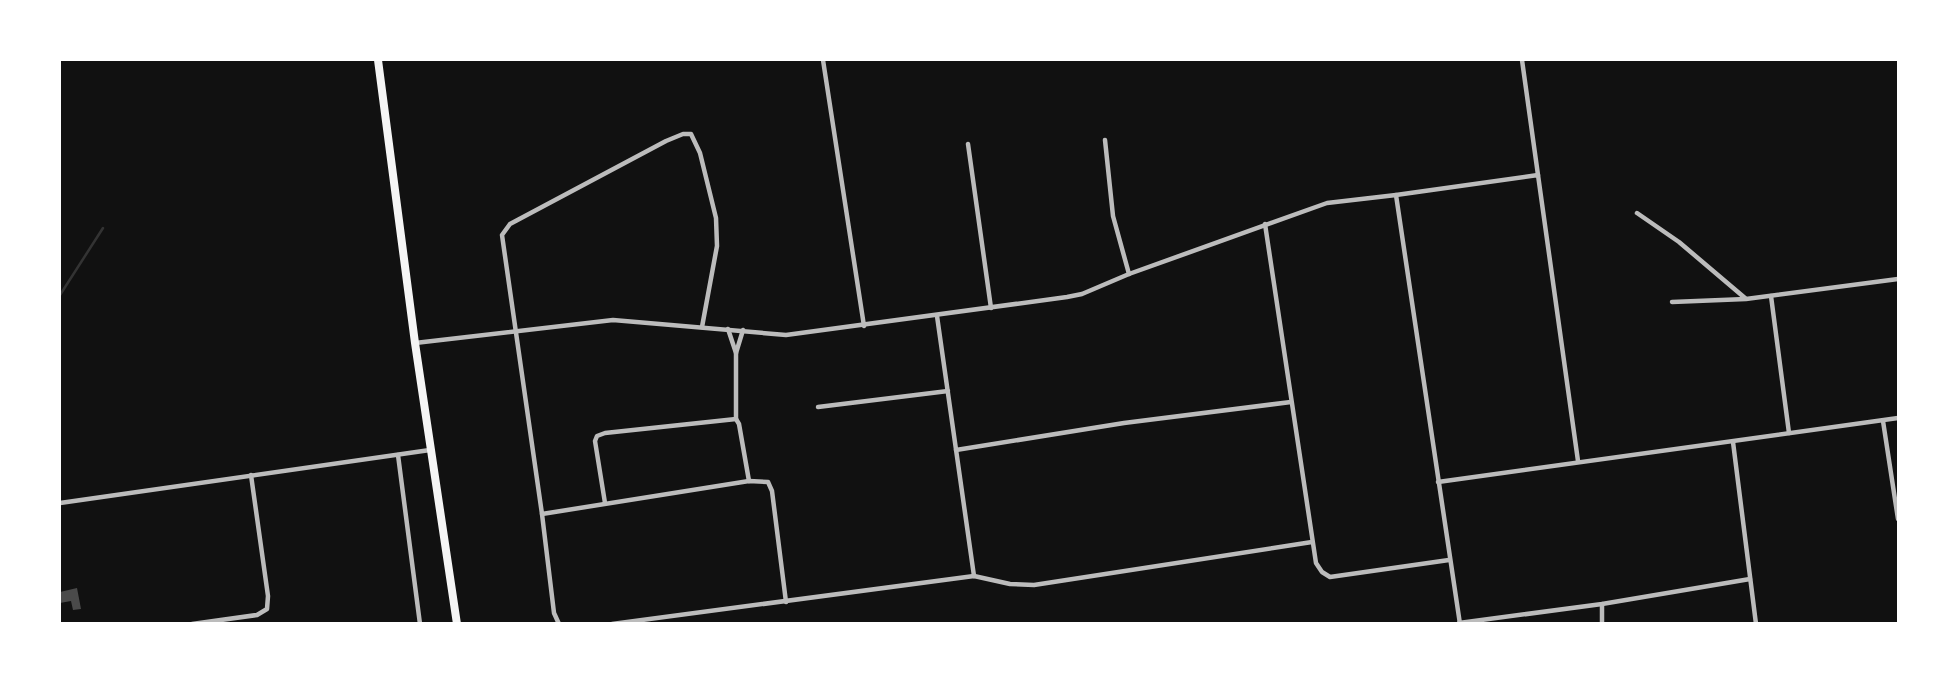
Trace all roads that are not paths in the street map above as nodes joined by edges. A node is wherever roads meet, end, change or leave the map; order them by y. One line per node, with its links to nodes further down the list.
1 (378, 60): 22 (highway)
2 (823, 60): 17 (street)
3 (1522, 60): 6 (street)
4 (1105, 140): 10 (street)
5 (968, 144): 15 (street)
6 (1538, 175): 7 (street); 35 (street)
7 (1396, 195): 9 (street); 38 (street)
8 (1637, 213): 13 (street)
9 (1265, 224): 10 (street); 25 (street)
10 (1129, 274): 15 (street)
11 (1899, 279): 12 (street)
12 (1771, 296): 13 (street); 30 (street)
13 (1746, 299): 14 (street)
14 (1672, 302)
15 (991, 308): 16 (street)
16 (937, 316): 17 (street); 24 (street)
17 (864, 326): 21 (street)
18 (702, 327): 19 (street); 20 (street); 20 (street)
19 (729, 329): 21 (street); 23 (street)
20 (514, 330): 22 (street); 41 (street)
21 (743, 330): 23 (street)
22 (415, 344): 32 (highway)
23 (736, 353): 28 (street)
24 (948, 391): 26 (street); 33 (street)
25 (1291, 402): 33 (street); 43 (street)
26 (818, 408)
27 (1899, 418): 29 (street)
28 (736, 419): 37 (street); 40 (street)
29 (1883, 421): 30 (street); 42 (street)
30 (1789, 433): 31 (street)
31 (1732, 442): 35 (street); 46 (street)
32 (431, 450): 34 (street); 52 (highway)
33 (956, 450): 45 (street)
34 (398, 455): 36 (street); 51 (street)
35 (1578, 461): 38 (street)
36 (251, 475): 39 (street); 50 (street)
37 (749, 481): 40 (street); 47 (street)
38 (1438, 481): 44 (street)
39 (60, 503)
40 (605, 503): 41 (street)
41 (542, 514): 53 (street)
42 (1899, 519)
43 (1312, 542): 44 (street); 45 (street)
44 (1449, 560): 49 (street)
45 (974, 576): 47 (street)
46 (1750, 579): 48 (street); 56 (street)
47 (786, 602): 54 (street)
48 (1602, 604): 49 (street); 55 (street)
49 (1460, 623)
50 (192, 624)
51 (420, 624)
52 (457, 624)
53 (559, 624)
54 (612, 624)
55 (1602, 624)
56 (1756, 624)

